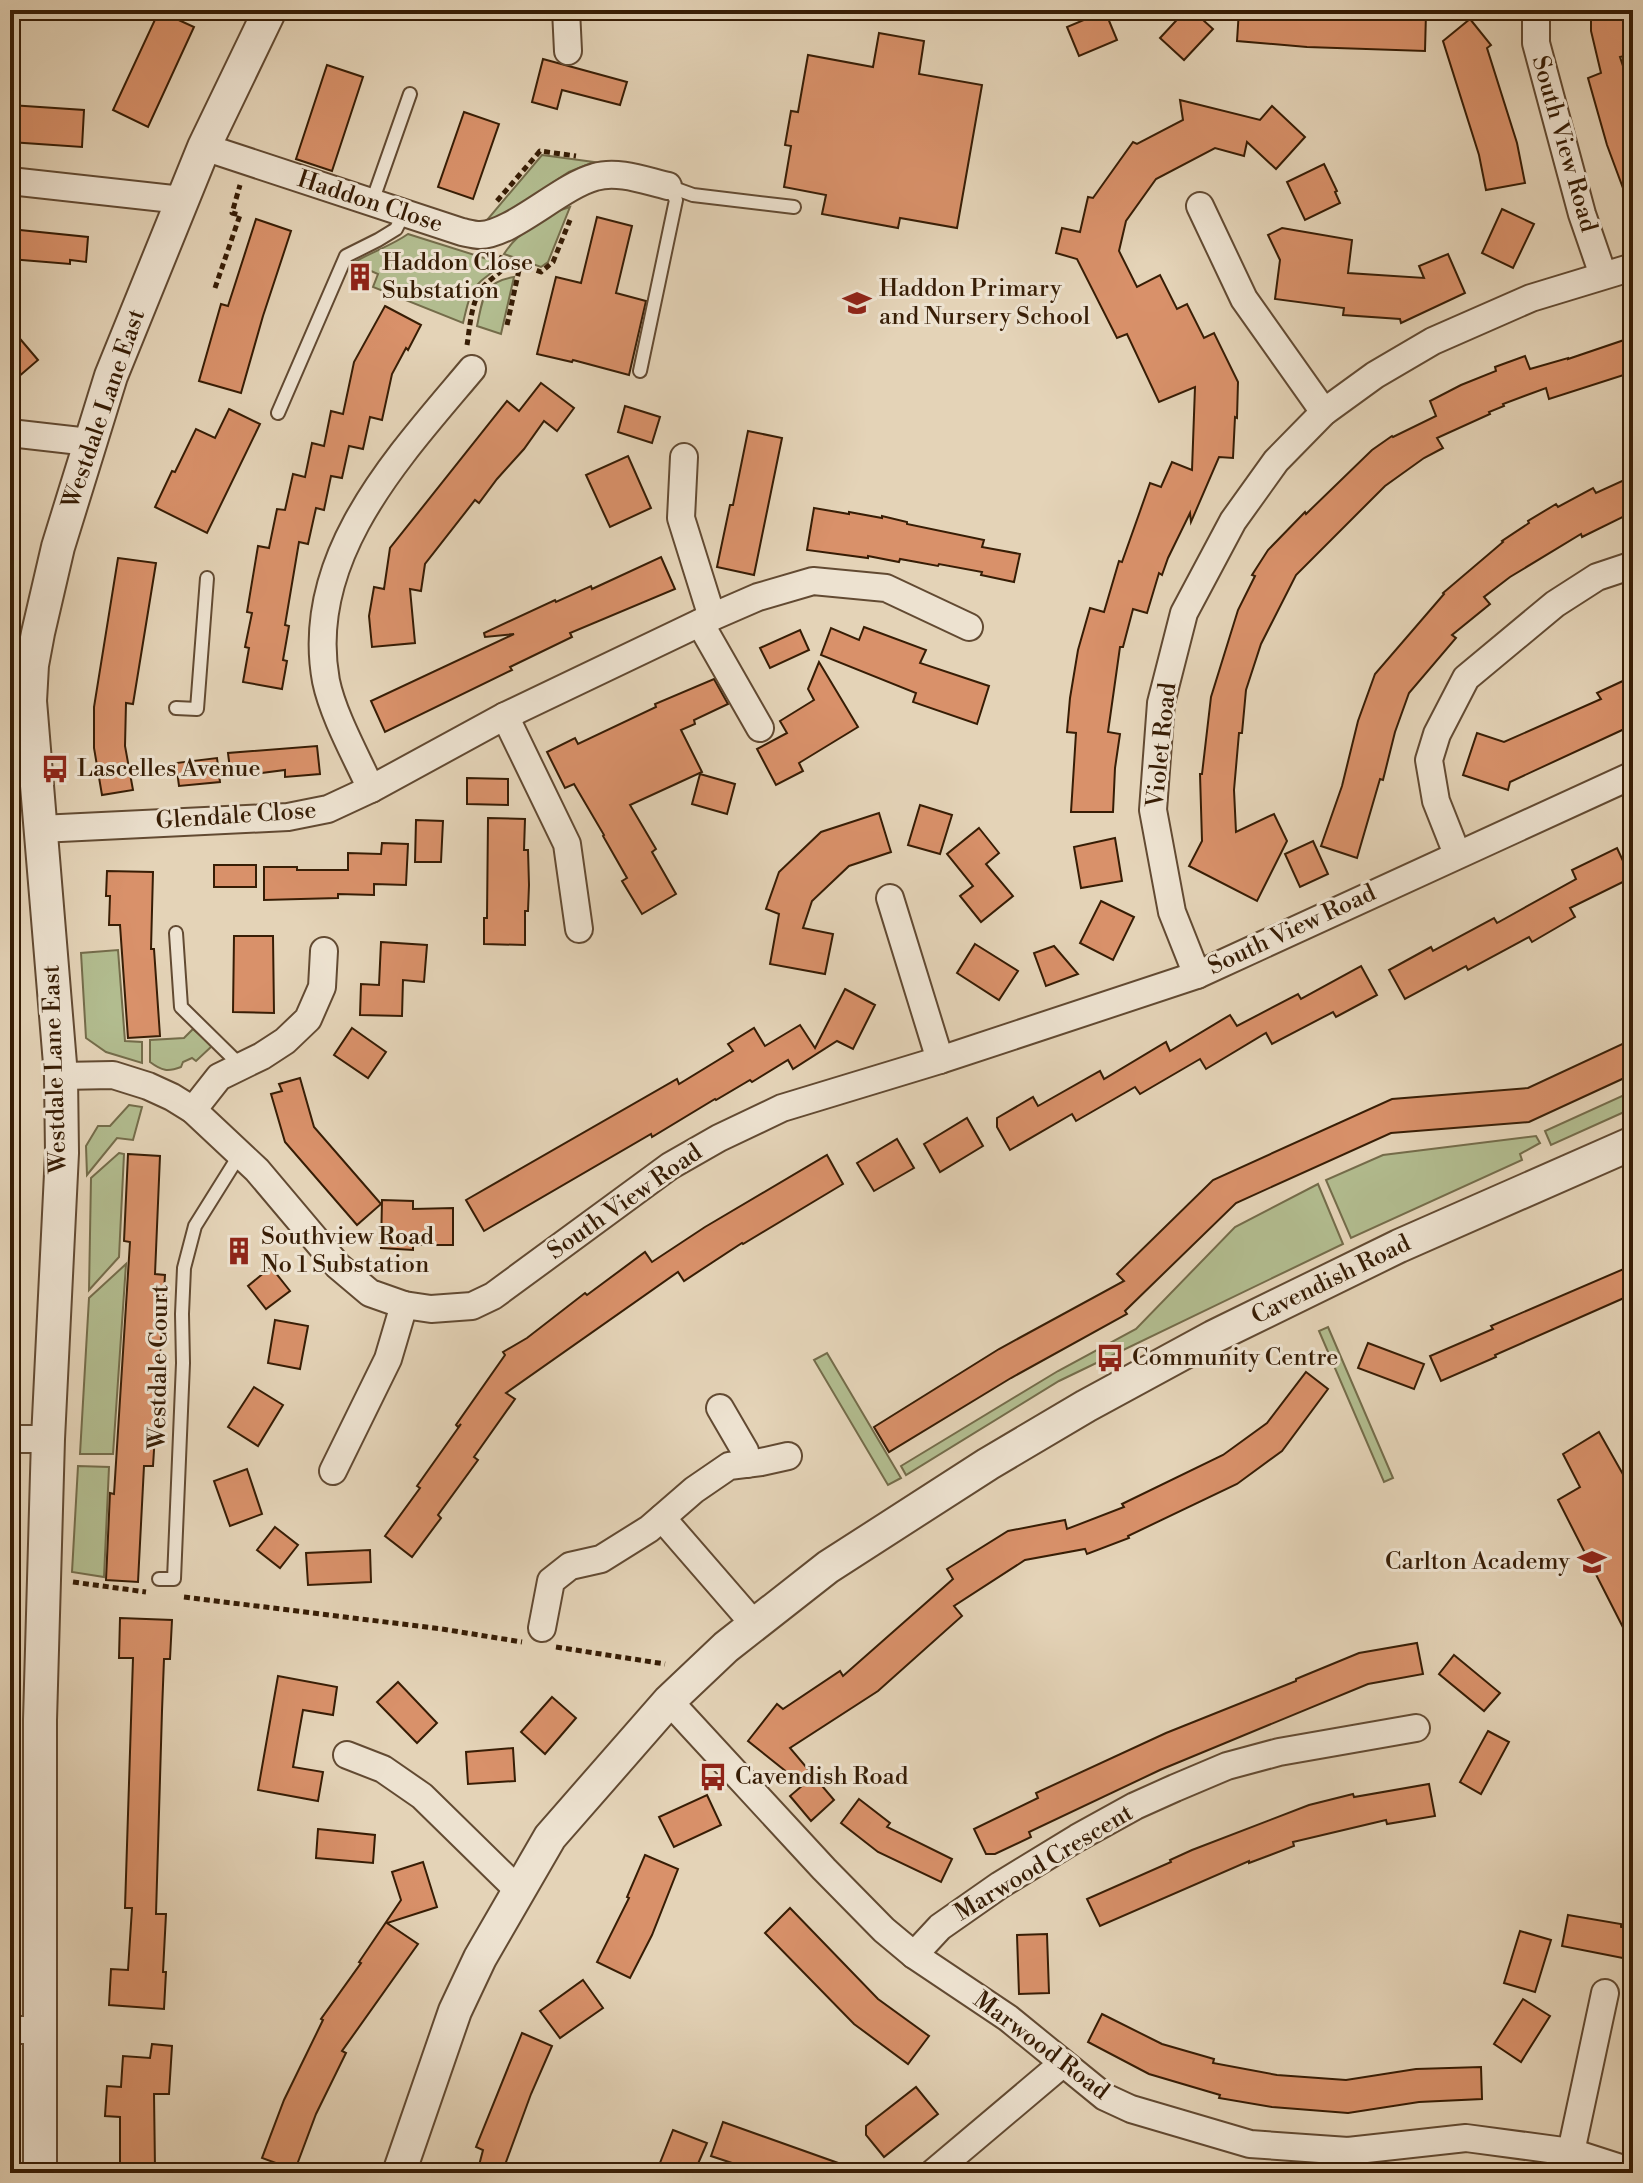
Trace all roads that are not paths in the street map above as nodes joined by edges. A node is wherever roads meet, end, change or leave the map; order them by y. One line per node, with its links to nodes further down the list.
1 (270, 10): 6 (street, Westdale Lane East)
2 (566, 10): 4 (street)
3 (1536, 10): 15 (street, South View Road)
4 (568, 51)
5 (410, 94): 10 (lane)
6 (204, 147): 9 (street, Westdale Lane East); 10 (street, Haddon Close)
7 (10, 181): 9 (street)
8 (668, 186): 12 (lane); 13 (street, Haddon Close); 17 (lane)
9 (182, 200): 21 (street, Westdale Lane East)
10 (372, 202): 13 (street, Haddon Close)
11 (1200, 206): 18 (street)
12 (794, 207)
13 (404, 213): 19 (lane)
14 (1633, 267): 15 (street, Violet Road)
15 (1603, 275): 18 (street, Violet Road)
16 (472, 369): 32 (street)
17 (640, 371)
18 (1324, 412): 39 (street, Violet Road)
19 (278, 413)
20 (10, 433): 21 (street)
21 (89, 442): 30 (street, Westdale Lane East)
22 (684, 457): 25 (street)
23 (1633, 565): 34 (street)
24 (207, 578): 27 (lane)
25 (706, 620): 26 (street, Glendale Close); 28 (street, Glendale Close); 29 (street)
26 (969, 627)
27 (176, 708)
28 (505, 716): 32 (street, Glendale Close); 36 (street)
29 (760, 728)
30 (22, 769): 33 (street, Westdale Lane East)
31 (1633, 775): 34 (street, South View Road)
32 (371, 789): 33 (street, Glendale Close)
33 (40, 829): 42 (street, Westdale Lane East)
34 (1457, 854): 39 (street, South View Road)
35 (890, 898): 40 (street)
36 (579, 929)
37 (176, 933): 41 (lane)
38 (324, 951): 41 (street)
39 (1197, 975): 40 (street, South View Road)
40 (940, 1060): 46 (street, South View Road)
41 (240, 1065): 43 (street)
42 (61, 1076): 43 (street, South View Road); 49 (street, Westdale Lane East)
43 (193, 1110): 45 (street, South View Road)
44 (1633, 1143): 55 (street, Cavendish Road)
45 (240, 1154): 46 (street, South View Road); 54 (lane, Westdale Court)
46 (404, 1305): 52 (street)
47 (720, 1408): 51 (street)
48 (10, 1439): 49 (street)
49 (48, 1439): 63 (street, Westdale Lane East)
50 (788, 1456): 51 (street)
51 (747, 1464): 53 (street)
52 (333, 1471)
53 (662, 1518): 55 (street); 56 (street)
54 (159, 1579)
55 (754, 1624): 57 (street, Cavendish Road)
56 (541, 1639)
57 (669, 1701): 60 (street, Cavendish Road); 61 (street, Marwood Road)
58 (1416, 1728): 61 (street, Marwood Crescent)
59 (347, 1755): 60 (street)
60 (518, 1890): 68 (street, Cavendish Road)
61 (914, 1955): 64 (street, Marwood Road)
62 (1605, 1993): 65 (street)
63 (24, 2030): 67 (street, Westdale Lane East)
64 (1062, 2064): 65 (street, Marwood Road); 69 (street)
65 (1571, 2152): 66 (street, Marwood Road)
66 (1633, 2172)
67 (40, 2173)
68 (399, 2173)
69 (933, 2173)

